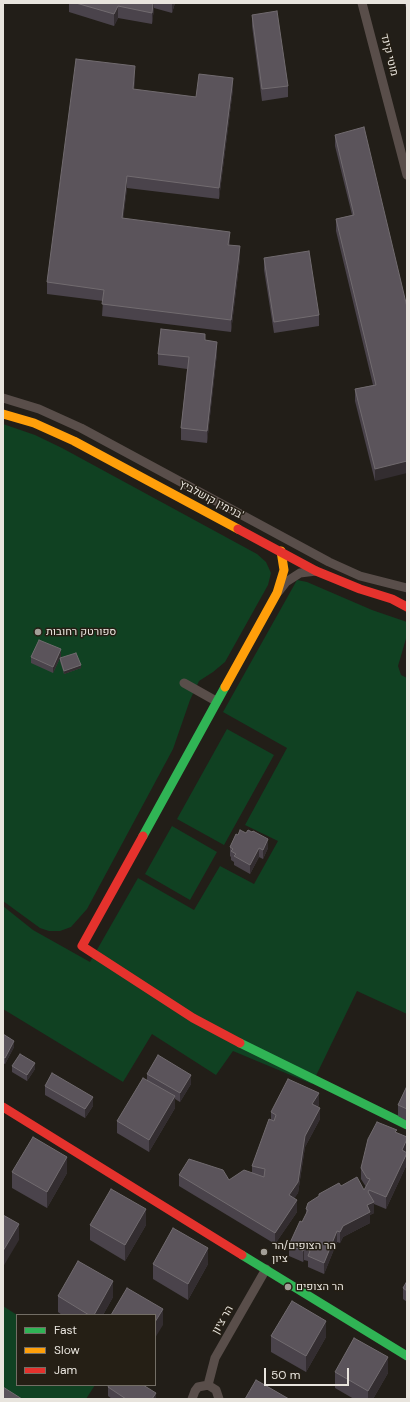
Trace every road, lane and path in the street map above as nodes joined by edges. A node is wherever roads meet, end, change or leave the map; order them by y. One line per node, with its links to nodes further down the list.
1 (364, 6): 2 (street, מוטי קינד)
2 (407, 175)
3 (3, 398): 7 (street, בנימין קושלביץ')
4 (3, 414): 5 (street, בנימין קושלביץ')
5 (282, 551): 6 (street, בנימין קושלביץ'); 8 (street)
6 (316, 570): 8 (street); 9 (street, בנימין קושלביץ')
7 (407, 588)
8 (277, 593): 11 (street)
9 (407, 607)
10 (184, 683): 11 (street)
11 (216, 701): 13 (street)
12 (3, 1107): 14 (street)
13 (407, 1125)
14 (266, 1269): 15 (street); 16 (street, הר ציון)
15 (407, 1356)
16 (208, 1385): 17 (street); 18 (street)
17 (192, 1399)
18 (220, 1399)

